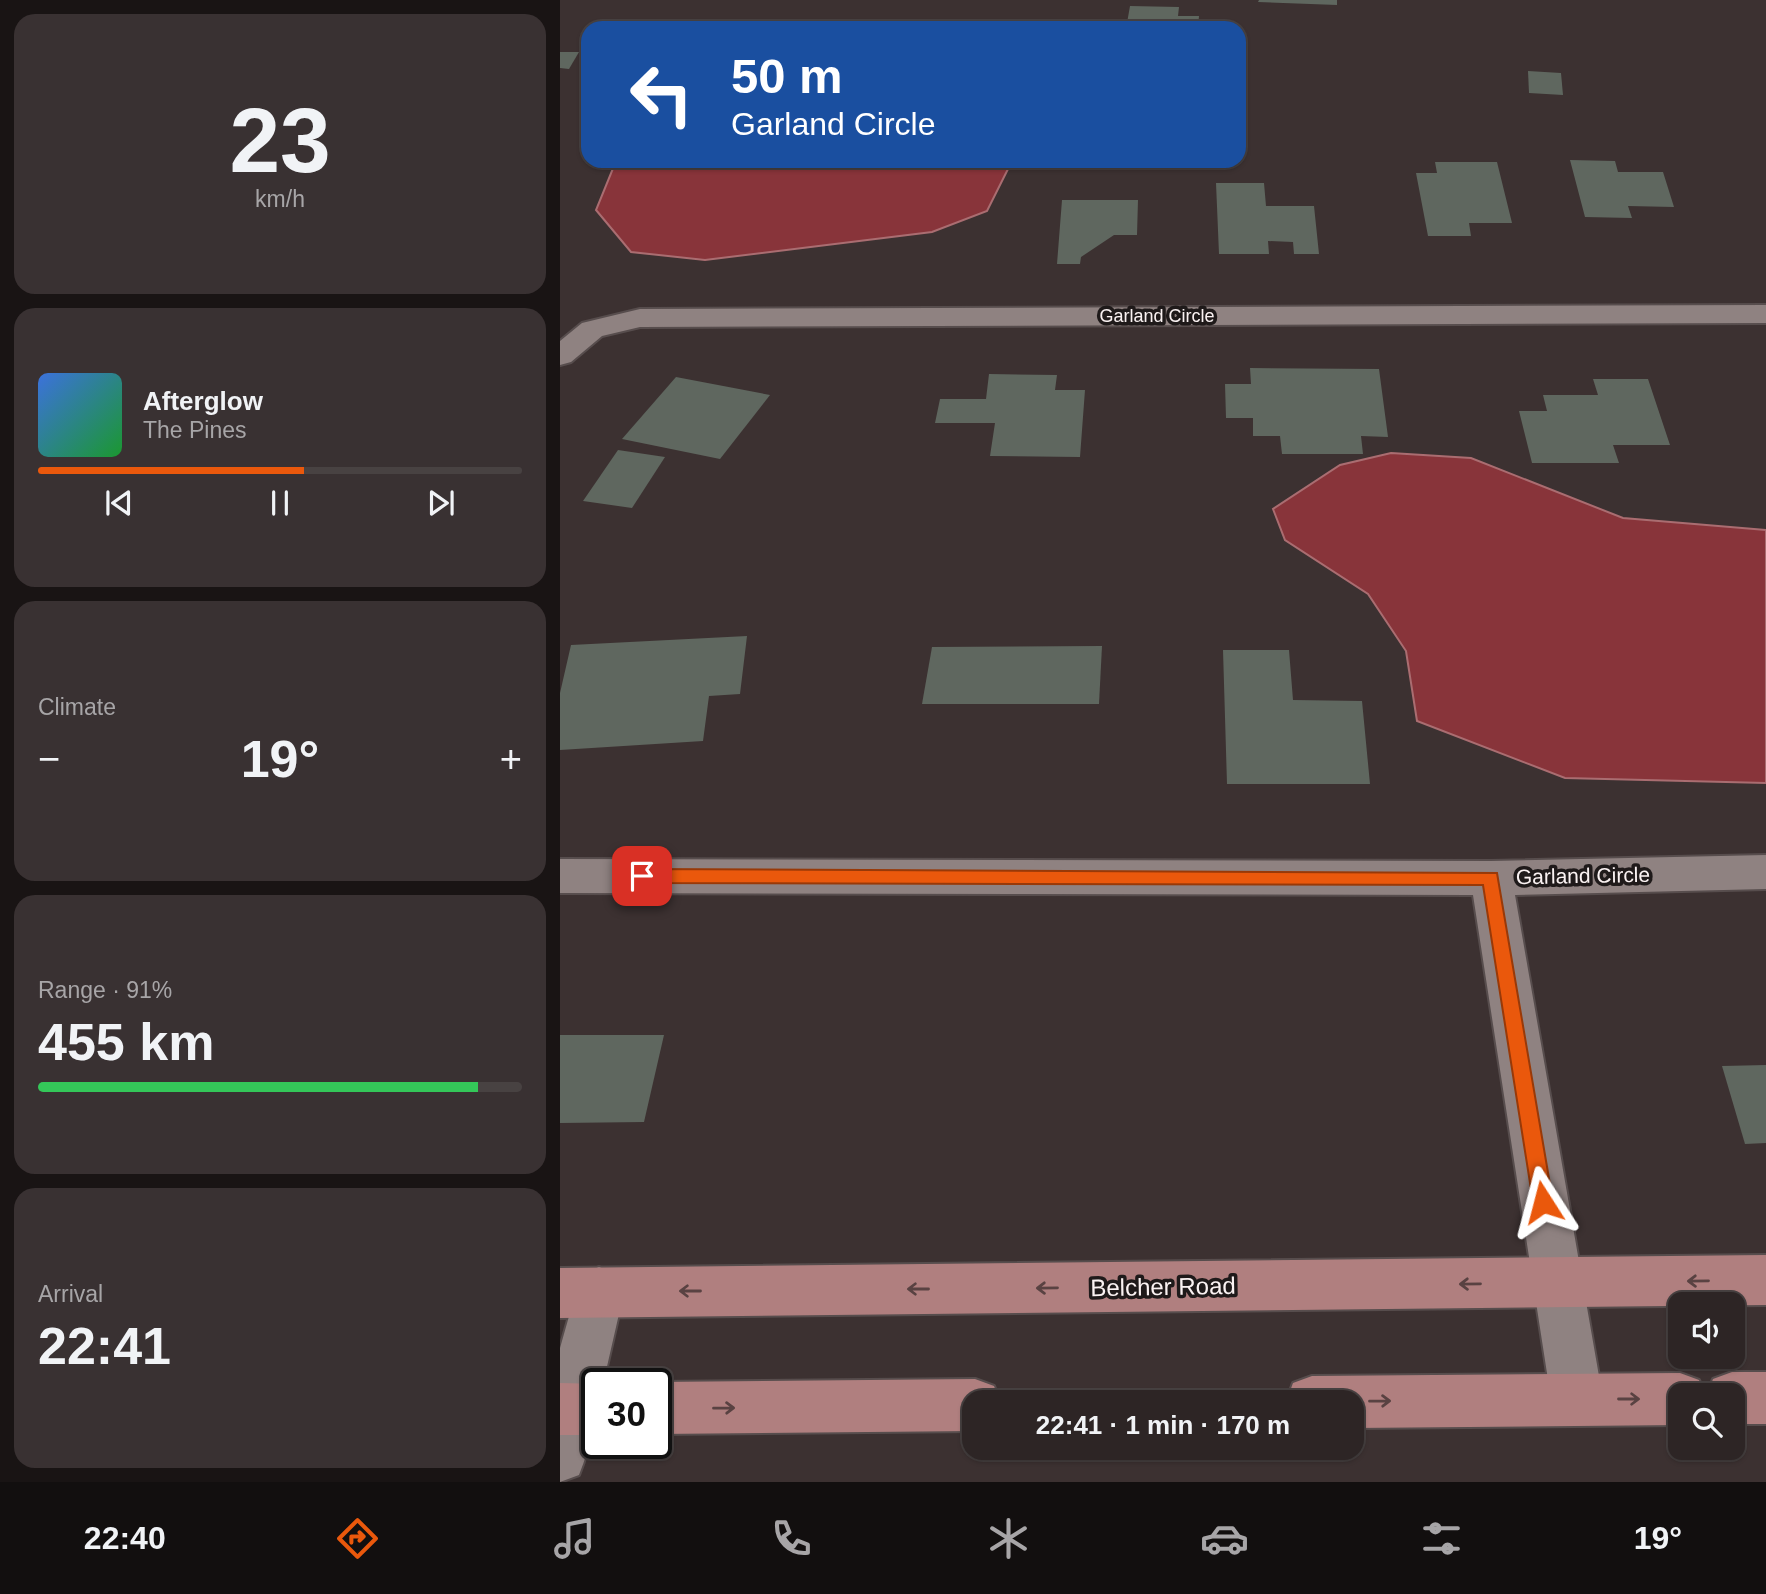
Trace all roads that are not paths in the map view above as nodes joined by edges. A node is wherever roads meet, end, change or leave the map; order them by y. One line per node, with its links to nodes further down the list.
1 (1766, 314): 2 (street, Garland Circle)
2 (560, 356)
3 (1766, 872): 5 (street, Garland Circle)
4 (560, 876): 5 (street, Garland Circle)
5 (1491, 878): 7 (street)
6 (1766, 1280): 7 (main road, Belcher Road, one-way to 7)
7 (1557, 1283): 8 (main road, Belcher Road, one-way to 8); 11 (street)
8 (580, 1292): 16 (street)
9 (1745, 1398): 10 (main road)
10 (1766, 1398)
11 (1577, 1399): 12 (main road, one-way to 12); 13 (main road, one-way to 11)
12 (1668, 1399)
13 (1364, 1401)
14 (962, 1405): 15 (main road, one-way to 14)
15 (672, 1408)
16 (572, 1421)

